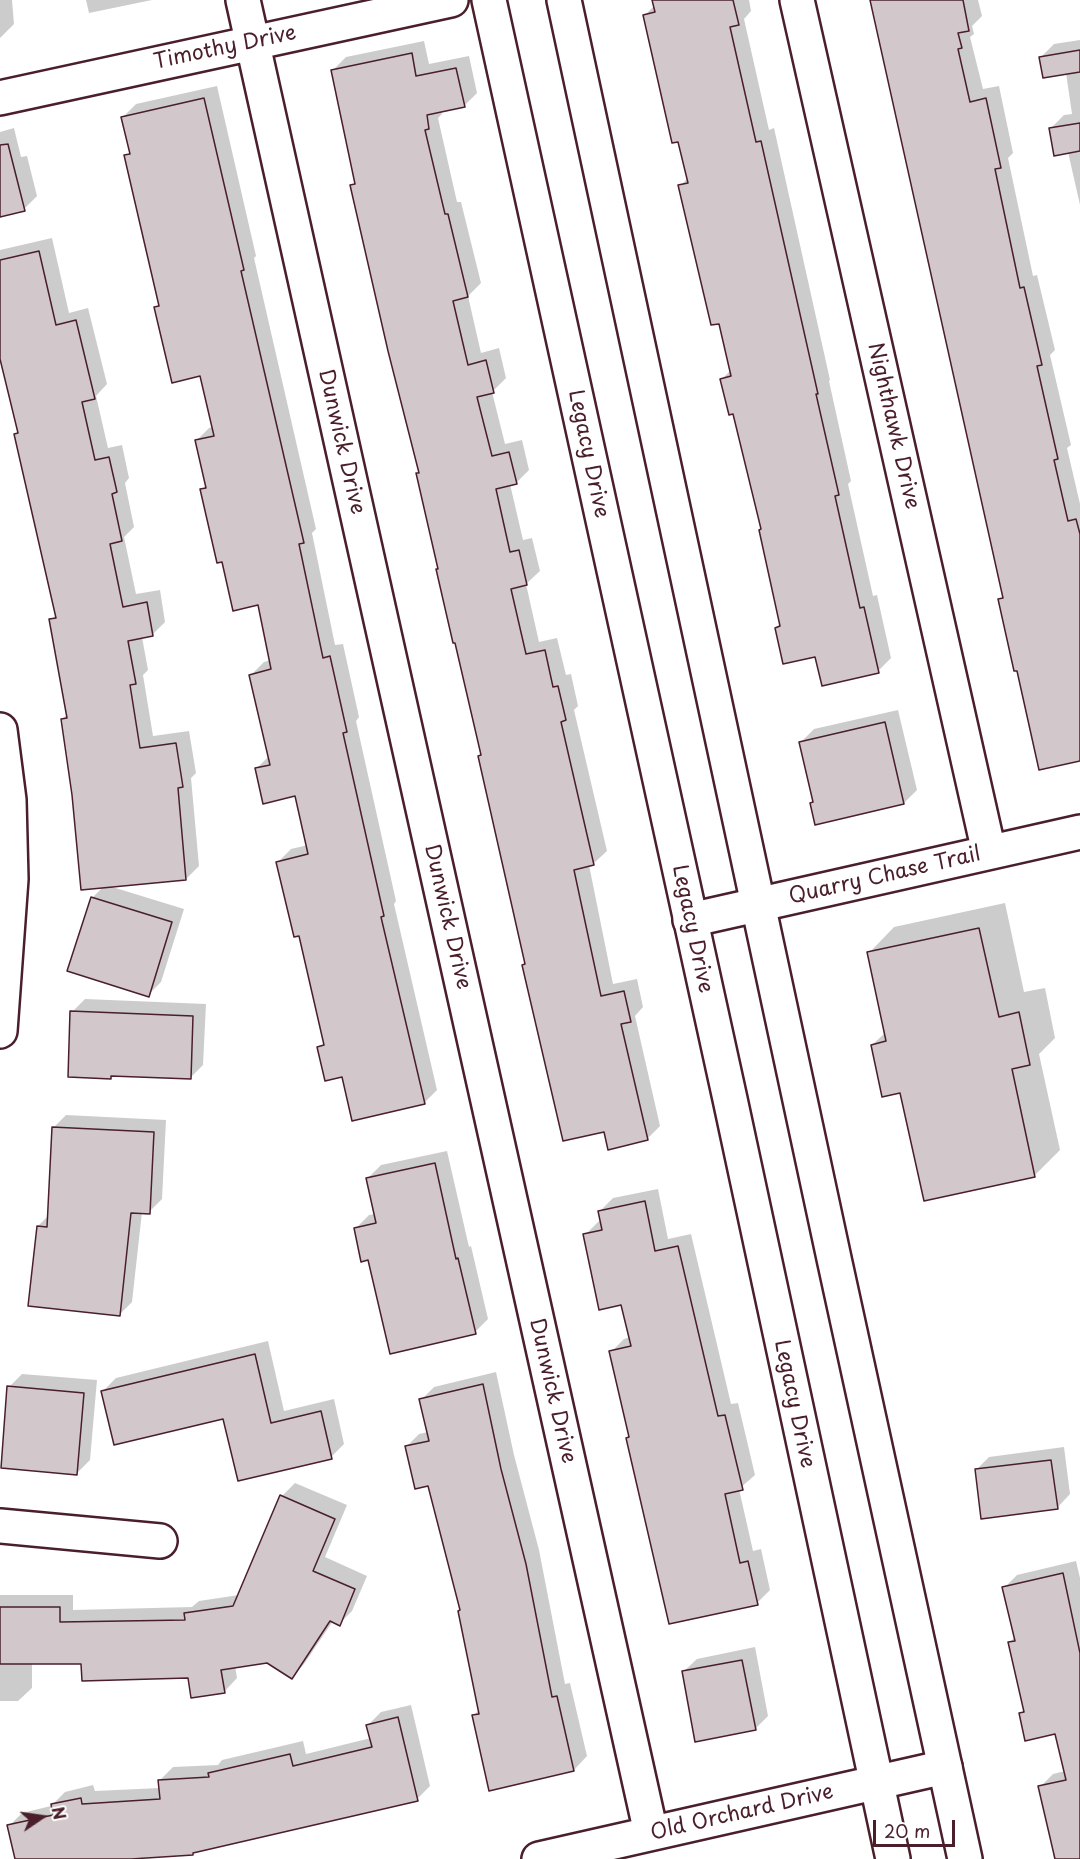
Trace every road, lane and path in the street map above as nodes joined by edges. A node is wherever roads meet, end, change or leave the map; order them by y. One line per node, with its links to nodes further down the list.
1 (243, 0): 6 (street, Dunwick Drive)
2 (451, 0): 6 (street, Timothy Drive)
3 (489, 0): 12 (street, Legacy Drive)
4 (564, 0): 11 (street)
5 (796, 0): 10 (street, Nighthawk Drive)
6 (253, 42): 7 (street, Timothy Drive); 18 (street, Dunwick Drive)
7 (0, 98)
8 (0, 730): 13 (street)
9 (1080, 832): 10 (street, Quarry Chase Trail)
10 (989, 852): 11 (street, Quarry Chase Trail)
11 (758, 905): 12 (street, Quarry Chase Trail); 16 (street)
12 (690, 920): 17 (street, Legacy Drive)
13 (0, 1032)
14 (0, 1526): 15 (street)
15 (160, 1541)
16 (945, 1767): 17 (street, Old Orchard Drive); 21 (street)
17 (876, 1783): 18 (street, Old Orchard Drive); 20 (street, Legacy Drive)
18 (651, 1833): 19 (street, Old Orchard Drive)
19 (539, 1859)
20 (893, 1859)
21 (965, 1859)

